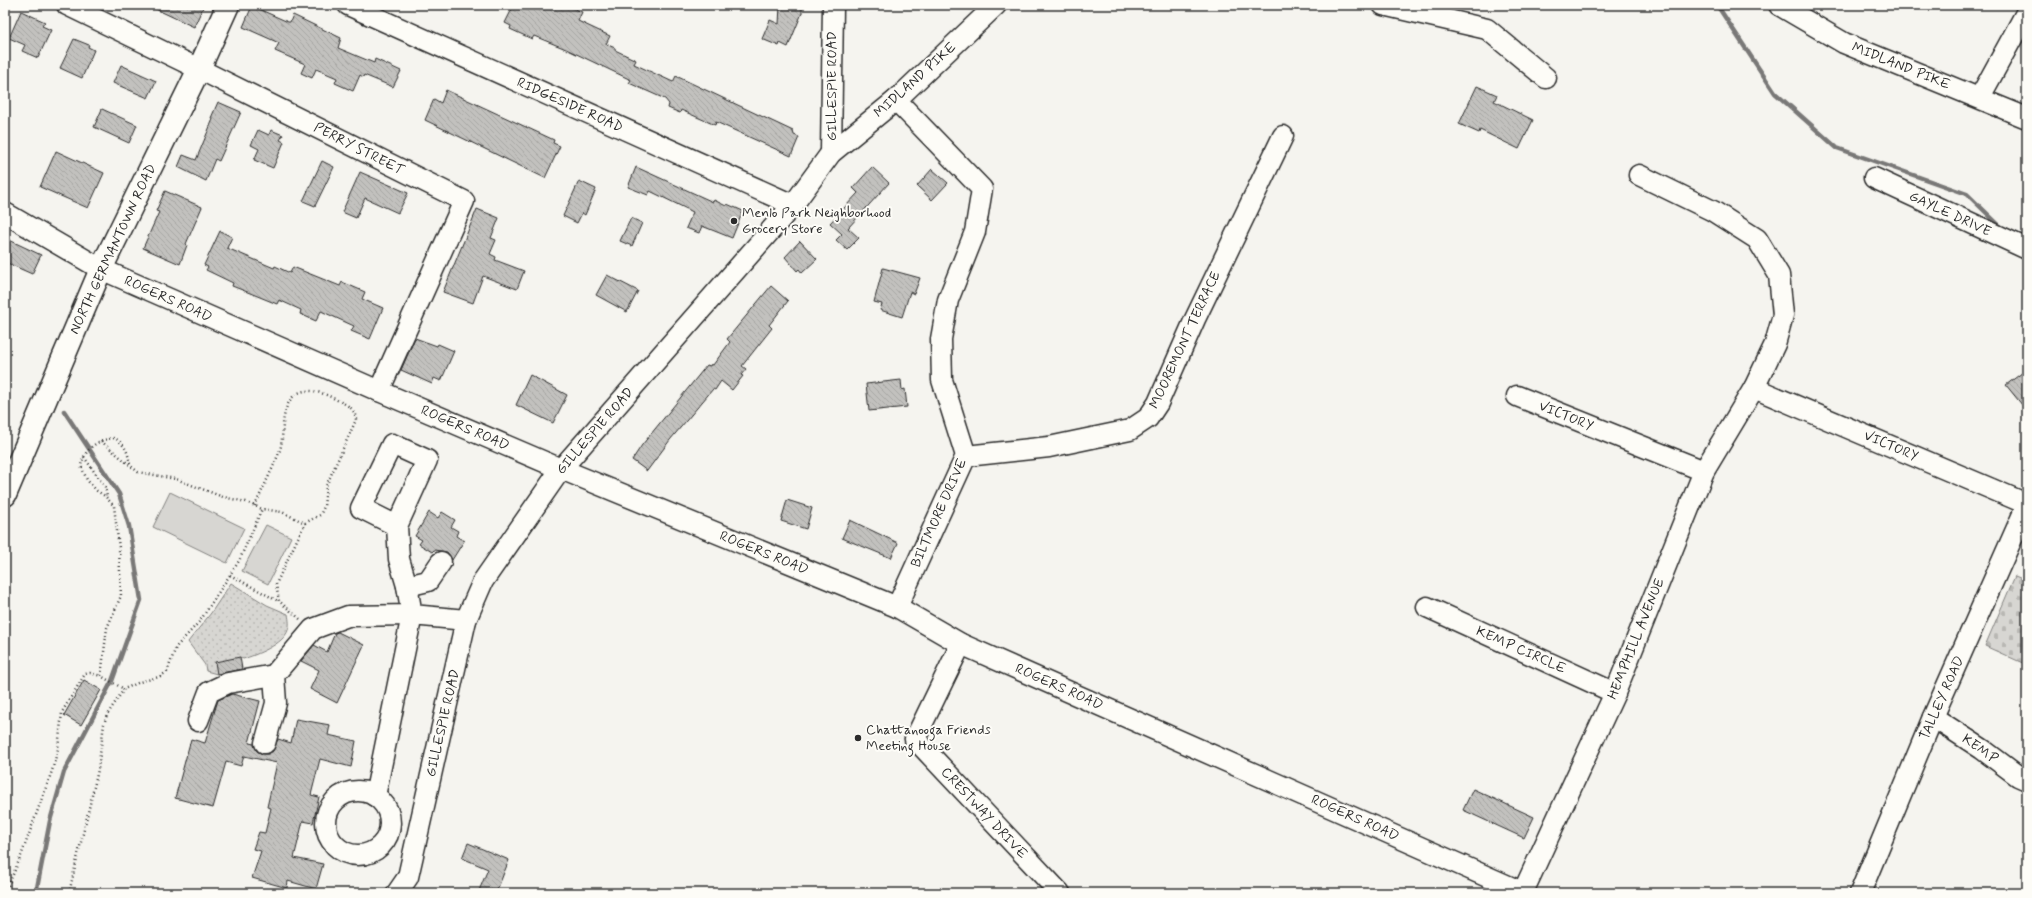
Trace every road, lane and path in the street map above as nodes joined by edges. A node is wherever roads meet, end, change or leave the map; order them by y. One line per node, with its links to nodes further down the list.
1 (67, 5): 9 (street, PERRY STREET)
2 (228, 5): 9 (main road, NORTH GERMANTOWN ROAD)
3 (348, 5): 18 (street, RIDGESIDE ROAD)
4 (833, 5): 15 (street, GILLESPIE ROAD)
5 (996, 5): 12 (street, MIDLAND PIKE)
6 (1382, 5): 10 (street)
7 (1779, 5): 11 (street, MIDLAND PIKE)
8 (2027, 11): 11 (street)
9 (200, 69): 21 (main road, NORTH GERMANTOWN ROAD); 23 (street, PERRY STREET)
10 (1546, 78)
11 (1980, 98): 13 (street, MIDLAND PIKE)
12 (896, 100): 15 (street, MIDLAND PIKE); 26 (street, BILTMORE DRIVE)
13 (2027, 118)
14 (1283, 136): 26 (street, MOOREMONT TERRACE)
15 (832, 153): 18 (street, GILLESPIE ROAD)
16 (1639, 175): 22 (street, HEMPHILL AVENUE)
17 (1874, 178): 20 (street, GAYLE DRIVE)
18 (793, 205): 29 (street, GILLESPIE ROAD)
19 (5, 213): 21 (street, ROGERS ROAD)
20 (2027, 249)
21 (101, 269): 23 (street, ROGERS ROAD); 31 (main road, NORTH GERMANTOWN ROAD)
22 (1754, 388): 30 (street, HEMPHILL AVENUE); 33 (street, VICTORY)
23 (379, 392): 29 (street, ROGERS ROAD)
24 (1517, 396): 30 (street, VICTORY)
25 (101, 441): 27 (path); 28 (path); 28 (path)
26 (966, 456): 42 (street, BILTMORE DRIVE)
27 (84, 457): 32 (path); 32 (path)
28 (130, 465): 34 (path)
29 (561, 469): 42 (street, ROGERS ROAD); 45 (street, GILLESPIE ROAD)
30 (1704, 472): 51 (street, HEMPHILL AVENUE)
31 (5, 495)
32 (107, 497): 49 (path)
33 (2027, 505): 52 (street, TALLEY ROAD)
34 (255, 506): 35 (path); 36 (path)
35 (262, 509): 36 (path); 39 (path)
36 (305, 523): 41 (path)
37 (397, 526): 40 (street)
38 (441, 562): 40 (street)
39 (230, 575): 41 (path); 50 (path)
40 (407, 586): 44 (street)
41 (278, 602): 46 (path)
42 (897, 607): 47 (street, ROGERS ROAD)
43 (1427, 607): 51 (street, KEMP CIRCLE)
44 (412, 615): 45 (street); 46 (street); 56 (street)
45 (466, 620): 57 (street, GILLESPIE ROAD)
46 (313, 629): 48 (street)
47 (961, 644): 60 (street, CRESTWAY DRIVE); 61 (street, ROGERS ROAD)
48 (274, 675): 53 (street); 54 (street)
49 (101, 676): 50 (path); 58 (path)
50 (124, 689): 59 (path)
51 (1616, 692): 61 (street, HEMPHILL AVENUE)
52 (1933, 717): 55 (street, KEMP); 62 (street, TALLEY ROAD)
53 (198, 721)
54 (265, 743)
55 (2027, 780)
56 (375, 796)
57 (405, 888)
58 (5, 893)
59 (69, 893)
60 (1060, 893)
61 (1524, 893)
62 (1860, 893)

